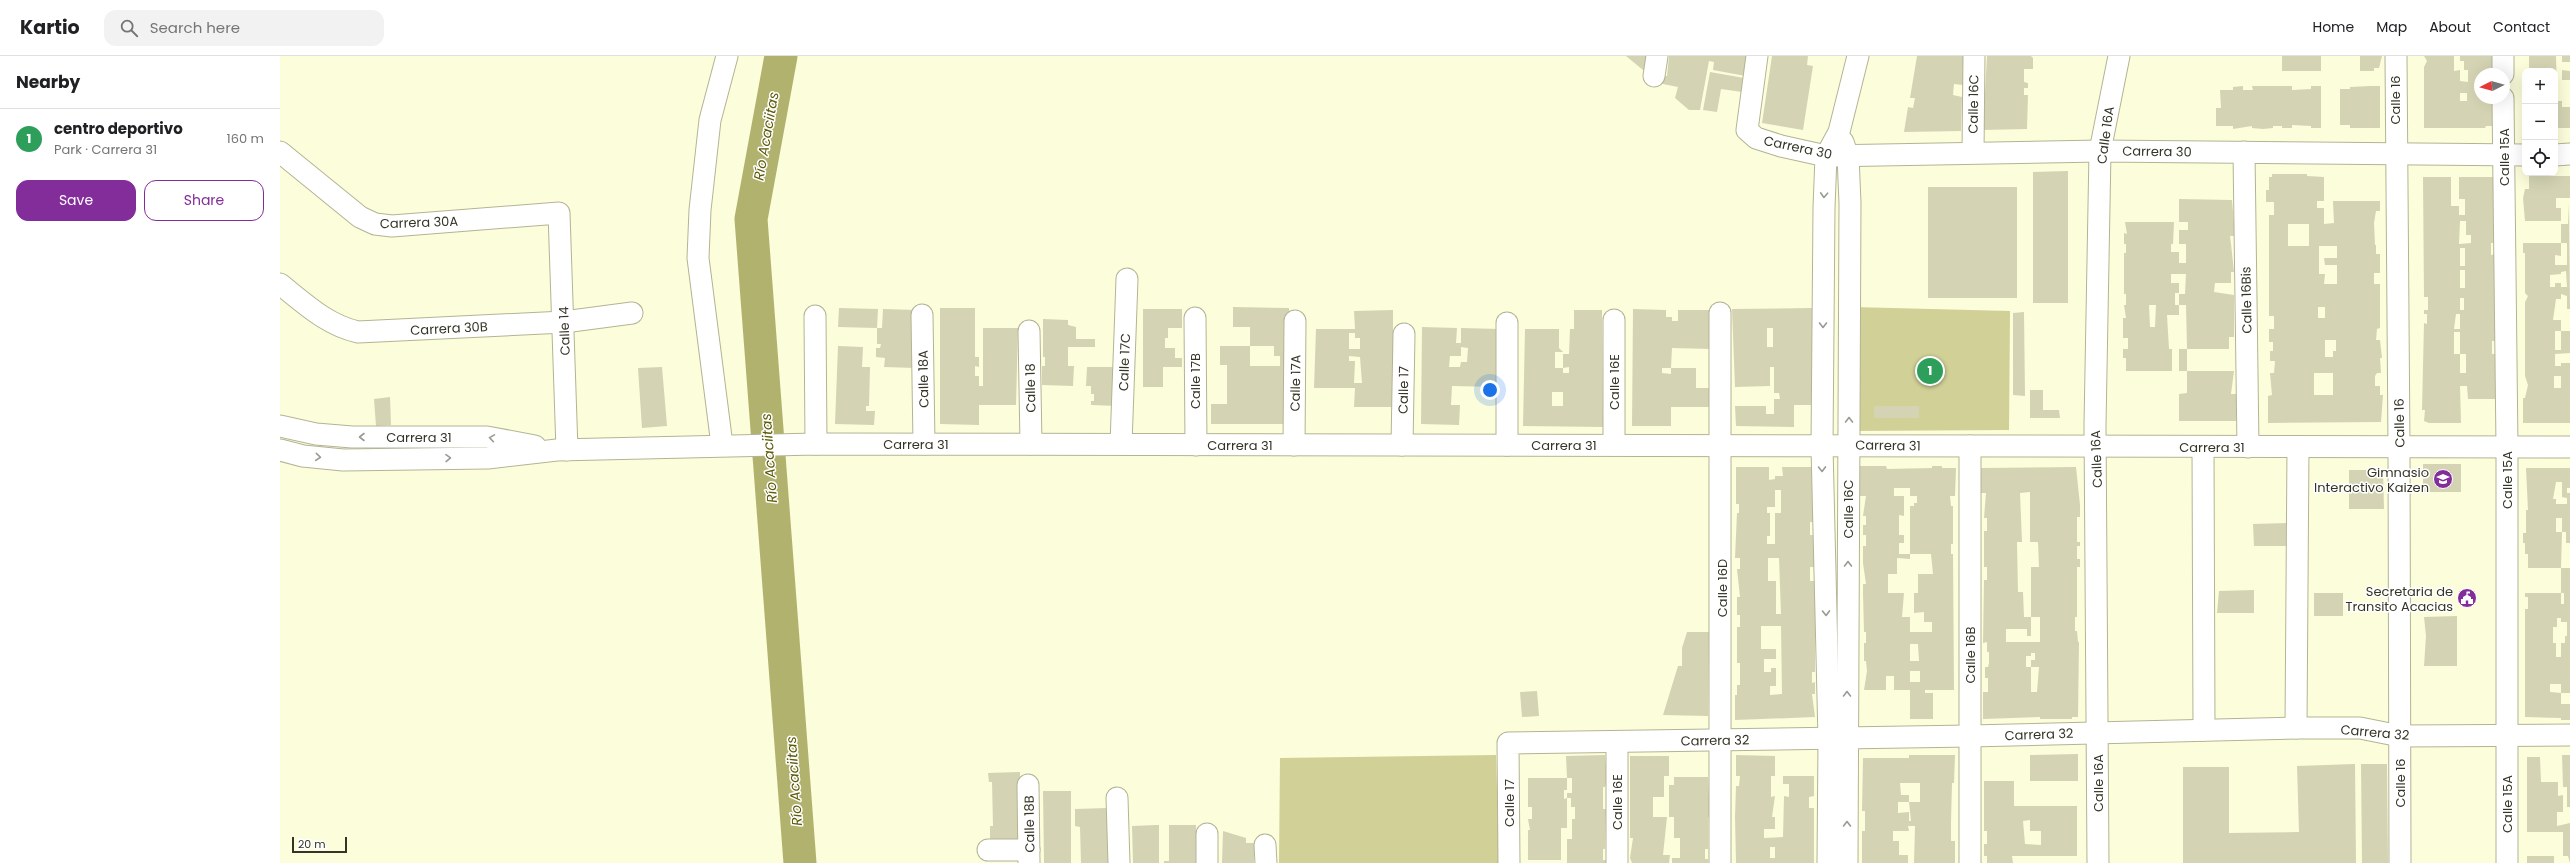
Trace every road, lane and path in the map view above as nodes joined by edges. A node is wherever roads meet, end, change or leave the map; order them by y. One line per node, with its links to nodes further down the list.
1 (727, 56): 41 (street)
2 (1757, 56): 20 (street, Carrera 30)
3 (1858, 56): 10 (street)
4 (1974, 56): 13 (street, Calle 16C)
5 (2119, 56): 11 (street, Calle 16A)
6 (2396, 56): 15 (street, Calle 16)
7 (2503, 56): 8 (street)
8 (2503, 68)
9 (2503, 104): 18 (street, Calle 15A)
10 (1839, 132): 20 (street); 21 (street)
11 (2100, 151): 13 (street, Carrera 30); 14 (street, Carrera 30); 50 (street, Calle 16A)
12 (280, 152): 22 (street, Carrera 30A)
13 (1973, 152): 21 (street, Carrera 30)
14 (2244, 152): 15 (street, Carrera 30); 53 (street, Calle 16Bis)
15 (2395, 154): 18 (street, Carrera 30); 55 (street, Calle 16)
16 (2558, 154): 17 (street)
17 (2570, 154)
18 (2503, 155): 19 (street, Carrera 30); 56 (street, Calle 15A)
19 (2522, 155)
20 (1826, 156): 21 (street, Carrera 30); 51 (street, Calle 16C, one-way to 51)
21 (1848, 156): 47 (street, Calle 16C, one-way to 21)
22 (559, 213): 32 (street, Calle 14)
23 (1127, 279): 40 (street, Calle 17C)
24 (280, 284): 32 (street, Carrera 30B)
25 (632, 313): 32 (street, Carrera 30B)
26 (1720, 313): 48 (street, Calle 16D)
27 (922, 315): 38 (street, Calle 18A)
28 (815, 316): 37 (street)
29 (1195, 318): 42 (street, Calle 17B)
30 (1295, 320): 43 (street, Calle 17A)
31 (1614, 320): 46 (street, Calle 16E)
32 (564, 322): 59 (street, Calle 14)
33 (1507, 323): 45 (street)
34 (1029, 331): 39 (street, Calle 18)
35 (1404, 334): 44 (street, Calle 17)
36 (280, 426): 59 (street, Carrera 31, one-way to 36)
37 (808, 444): 38 (street, Carrera 31); 41 (street, Carrera 31)
38 (924, 444): 39 (street, Carrera 31)
39 (1031, 444): 40 (street, Carrera 31)
40 (1121, 444): 42 (street, Carrera 31)
41 (726, 445): 59 (street, Carrera 31)
42 (1196, 445): 43 (street, Carrera 31)
43 (1294, 445): 44 (street, Carrera 31)
44 (1402, 445): 45 (street, Carrera 31)
45 (1507, 445): 46 (street, Carrera 31)
46 (1614, 445): 48 (street, Carrera 31)
47 (1849, 445): 49 (street, Carrera 31); 51 (street, Carrera 31); 67 (street, Calle 16C, one-way to 47)
48 (1722, 446): 51 (street, Carrera 31); 68 (street, Calle 16D)
49 (1970, 446): 50 (street, Carrera 31); 65 (street, Calle 16B)
50 (2097, 446): 52 (street, Carrera 31); 62 (street, Calle 16A)
51 (1822, 447): 67 (street, Calle 16C, one-way to 67)
52 (2203, 447): 53 (street, Carrera 31); 61 (street)
53 (2248, 447): 54 (street, Carrera 31)
54 (2298, 447): 55 (street, Carrera 31); 60 (street)
55 (2399, 447): 56 (street, Carrera 31); 66 (street, Calle 16)
56 (2507, 447): 57 (street, Carrera 31); 63 (street, Calle 15A)
57 (2570, 447)
58 (280, 450): 59 (street, Carrera 31, one-way to 59)
59 (562, 450)
60 (2296, 728): 61 (street, Carrera 32); 66 (street, Carrera 32)
61 (2204, 730): 62 (street, Carrera 32)
62 (2097, 732): 65 (street, Carrera 32); 84 (street, Calle 16A)
63 (2506, 735): 64 (street, Carrera 32); 66 (street, Carrera 32); 86 (street, Calle 15A)
64 (2570, 735)
65 (1970, 736): 67 (street, Carrera 32); 83 (street, Calle 16B)
66 (2400, 736): 85 (street, Calle 16)
67 (1838, 738): 68 (street, Carrera 32); 81 (street, Calle 16C); 82 (street, Calle 16C, one-way to 67)
68 (1722, 740): 69 (street, Carrera 32); 80 (street, Calle 16D)
69 (1617, 742): 70 (street, Carrera 32); 79 (street, Calle 16E)
70 (1508, 743): 78 (street, Calle 17)
71 (1028, 785): 75 (street, Calle 18B)
72 (1117, 798): 76 (street)
73 (1207, 834): 77 (street)
74 (988, 850): 75 (street)
75 (1029, 856)
76 (1118, 863)
77 (1207, 863)
78 (1509, 863)
79 (1617, 863)
80 (1720, 863)
81 (1828, 863)
82 (1847, 863)
83 (1970, 863)
84 (2098, 863)
85 (2400, 863)
86 (2507, 863)

